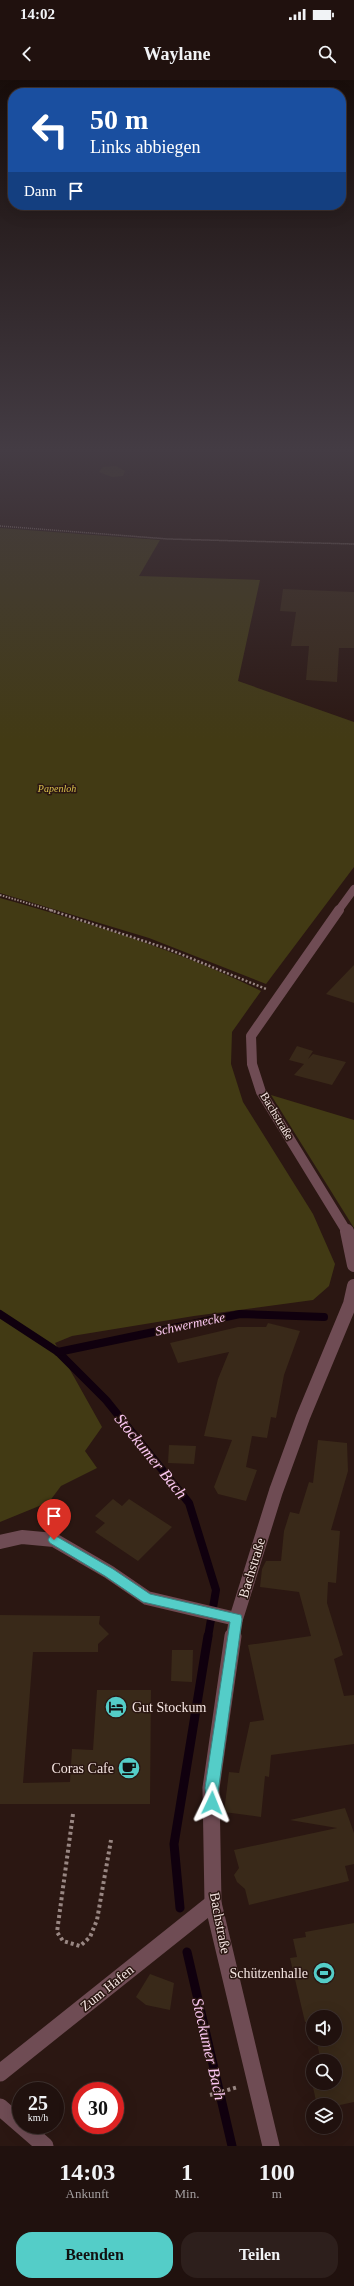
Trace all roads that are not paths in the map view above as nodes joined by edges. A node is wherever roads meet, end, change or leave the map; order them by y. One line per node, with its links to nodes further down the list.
1 (354, 889): 2 (street, Bachstraße)
2 (354, 1265)
3 (354, 1286): 4 (street, Bachstraße)
4 (352, 1305): 6 (street, Bachstraße)
5 (0, 1542): 6 (street)
6 (236, 1619): 7 (street, Bachstraße)
7 (213, 1903): 8 (street, Zum Hafen); 11 (street, Bachstraße)
8 (0, 2073)
9 (0, 2107): 10 (street)
10 (45, 2146)
11 (271, 2146)

